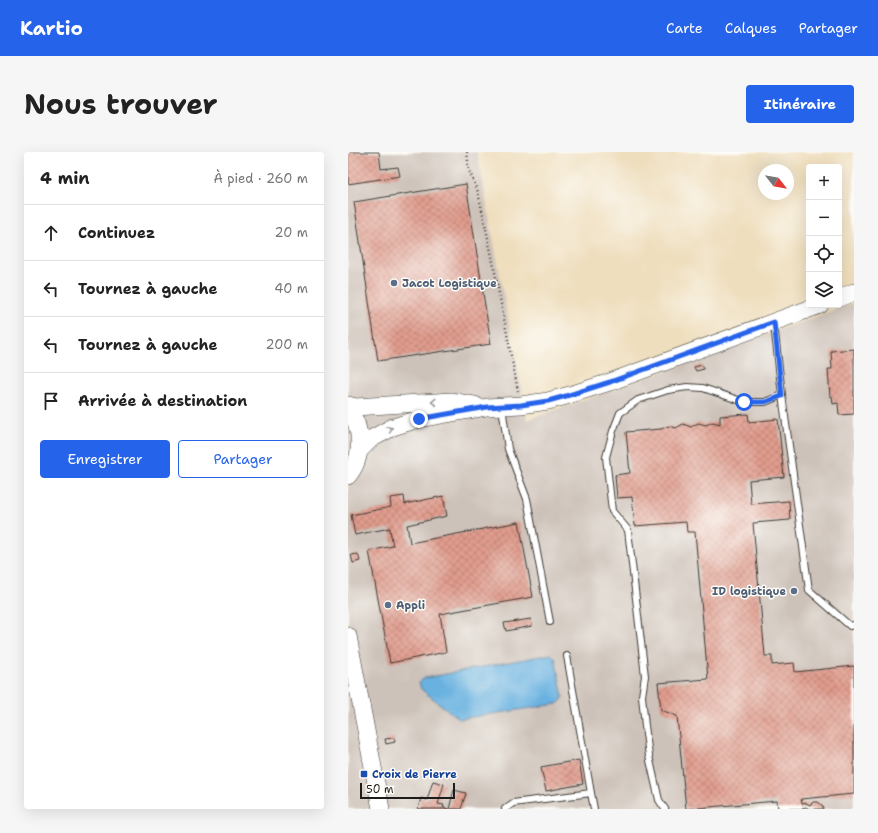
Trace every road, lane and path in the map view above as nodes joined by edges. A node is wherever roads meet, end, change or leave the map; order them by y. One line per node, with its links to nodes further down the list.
1 (467, 152): 7 (path)
2 (854, 292): 3 (main road)
3 (842, 297)
4 (812, 308): 5 (main road)
5 (774, 322): 6 (lane); 7 (main road)
6 (782, 396): 13 (lane); 20 (lane)
7 (521, 405): 9 (main road)
8 (348, 406): 9 (main road, one-way to 8); 10 (main road)
9 (494, 406): 10 (main road, one-way to 9); 12 (lane)
10 (359, 452): 11 (main road)
11 (348, 476)
12 (550, 622)
13 (854, 625)
14 (348, 636): 17 (main road)
15 (567, 656): 16 (lane)
16 (591, 793): 18 (lane); 19 (lane)
17 (381, 809)
18 (505, 809)
19 (594, 809)
20 (665, 809)

